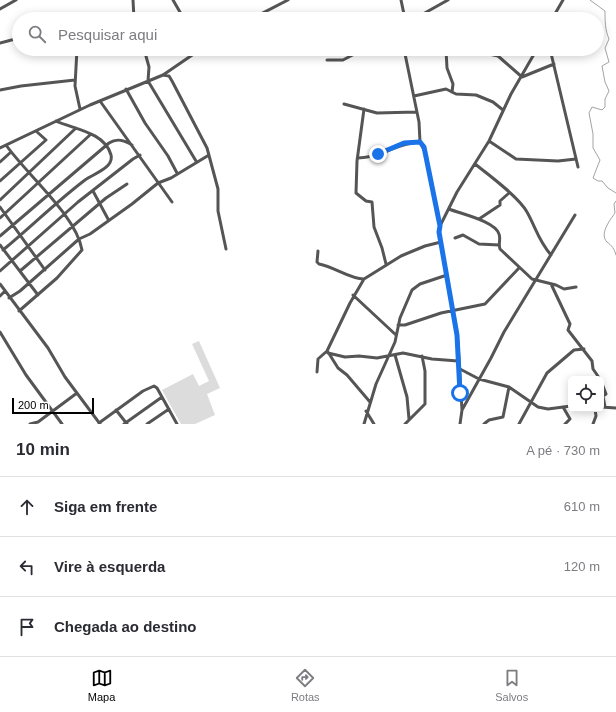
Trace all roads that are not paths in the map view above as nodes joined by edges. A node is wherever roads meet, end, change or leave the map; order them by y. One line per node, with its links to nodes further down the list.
1 (16, 0): 8 (street)
2 (133, 0): 9 (street)
3 (173, 0): 10 (street)
4 (288, 0): 11 (street)
5 (401, 0): 12 (street)
6 (448, 0): 13 (street)
7 (563, 0): 14 (street)
8 (0, 9)
9 (134, 12)
10 (180, 12)
11 (265, 12)
12 (404, 12)
13 (427, 12)
14 (556, 12)
15 (12, 40): 16 (street)
16 (0, 43)
17 (77, 56): 30 (street)
18 (146, 56): 31 (street)
19 (191, 56): 28 (street)
20 (351, 56): 26 (street)
21 (406, 56): 35 (street)
22 (446, 56): 34 (street)
23 (498, 56): 29 (street)
24 (533, 56): 29 (street)
25 (552, 56): 27 (street)
26 (327, 60)
27 (554, 64): 29 (street); 56 (street)
28 (163, 75): 31 (street); 54 (street)
29 (522, 77): 40 (street)
30 (75, 80): 33 (street); 38 (street)
31 (148, 81): 32 (street); 57 (street)
32 (126, 89): 36 (street); 63 (street)
33 (0, 90)
34 (452, 92): 35 (street); 40 (street)
35 (414, 96): 41 (street)
36 (100, 101): 38 (street); 49 (street)
37 (344, 104): 39 (street)
38 (80, 109): 42 (street)
39 (364, 109): 41 (street); 55 (street)
40 (503, 110): 46 (street)
41 (416, 112): 47 (street)
42 (56, 121): 43 (street); 44 (street)
43 (76, 128): 45 (street); 62 (street)
44 (36, 130): 48 (street); 59 (street)
45 (91, 134): 50 (street); 65 (street)
46 (489, 141): 56 (street); 60 (street)
47 (420, 142): 55 (street); 84 (street)
48 (6, 145): 51 (street); 52 (street)
49 (132, 145): 50 (street); 53 (street)
50 (106, 146): 70 (street); 74 (street)
51 (0, 148)
52 (11, 152): 58 (street); 59 (street)
53 (140, 155): 66 (street); 68 (street)
54 (208, 155): 57 (street); 94 (street)
55 (358, 158): 100 (street)
56 (576, 159): 61 (street)
57 (196, 161): 63 (street)
58 (0, 162)
59 (20, 163): 62 (street); 64 (street)
60 (475, 164): 69 (street); 76 (street)
61 (578, 167)
62 (28, 172): 65 (street); 71 (street)
63 (177, 173): 66 (street)
64 (0, 181)
65 (37, 183): 70 (street); 77 (street)
66 (158, 183): 72 (street); 82 (street)
67 (127, 184): 73 (street)
68 (93, 191): 73 (street); 78 (street)
69 (509, 192): 81 (street); 97 (street)
70 (47, 194): 74 (street); 83 (street)
71 (0, 200)
72 (172, 202)
73 (100, 203): 82 (street); 85 (street)
74 (55, 204): 78 (street); 86 (street)
75 (0, 207): 77 (street)
76 (449, 209): 81 (street); 84 (street)
77 (5, 213): 80 (street); 83 (street)
78 (64, 215): 85 (street); 93 (street)
79 (575, 215): 97 (street)
80 (0, 218)
81 (478, 219): 92 (street)
82 (108, 220): 89 (street)
83 (13, 225): 86 (street); 87 (street)
84 (440, 226): 90 (street)
85 (72, 227): 89 (street); 98 (street)
86 (20, 234): 93 (street); 95 (street)
87 (0, 236)
88 (455, 238): 92 (street)
89 (79, 239): 102 (street); 113 (street)
90 (441, 242): 100 (street); 105 (street)
91 (0, 244): 95 (street)
92 (499, 245): 101 (street)
93 (28, 247): 98 (street); 99 (street)
94 (226, 249)
95 (3, 250): 99 (street)
96 (318, 251): 106 (street)
97 (551, 255): 107 (street)
98 (36, 258): 102 (street); 104 (street)
99 (12, 261): 103 (street); 104 (street)
100 (386, 264): 106 (street)
101 (519, 268): 107 (street); 117 (street)
102 (45, 270): 109 (street)
103 (0, 271)
104 (20, 271): 109 (street)
105 (446, 275): 117 (street); 119 (street)
106 (364, 279): 114 (street)
107 (536, 281): 110 (street); 132 (street)
108 (0, 284): 112 (street)
109 (29, 284): 113 (street); 116 (street)
110 (551, 284): 111 (street); 123 (street)
111 (576, 286)
112 (5, 291): 115 (street); 116 (street)
113 (38, 295): 118 (street)
114 (353, 295): 121 (street); 124 (street)
115 (0, 296)
116 (9, 298): 118 (street)
117 (453, 310): 119 (street); 128 (street)
118 (19, 311): 134 (street)
119 (398, 325): 121 (street)
120 (0, 332): 122 (street)
121 (396, 335): 127 (street)
122 (1, 338): 147 (street)
123 (584, 349): 131 (street); 138 (street)
124 (328, 352): 127 (street); 130 (street); 136 (street)
125 (395, 354): 126 (street); 127 (street); 149 (street)
126 (422, 356): 128 (street); 149 (street)
127 (387, 357): 136 (street)
128 (458, 362): 129 (street)
129 (459, 368): 132 (street); 145 (street)
130 (317, 372)
131 (597, 376)
132 (479, 379): 133 (street); 145 (street)
133 (509, 387): 138 (street); 160 (street)
134 (78, 393): 147 (street); 150 (street)
135 (162, 397): 143 (street); 144 (street); 153 (street)
136 (370, 402): 146 (street)
137 (604, 402): 141 (street)
138 (531, 403): 140 (street); 161 (street)
139 (568, 406): 140 (street)
140 (563, 407): 162 (street)
141 (605, 407): 142 (street)
142 (616, 408)
143 (169, 409): 154 (street); 155 (street)
144 (116, 410): 150 (street); 153 (street)
145 (462, 410): 159 (street)
146 (366, 411): 156 (street); 157 (street)
147 (53, 412): 151 (street); 152 (street)
148 (596, 412): 163 (street)
149 (409, 419): 158 (street)
150 (99, 423)
151 (30, 424)
152 (62, 424)
153 (126, 424)
154 (147, 424)
155 (177, 424)
156 (364, 424)
157 (374, 424)
158 (405, 424)
159 (460, 424)
160 (484, 424)
161 (519, 424)
162 (565, 424)
163 (593, 424)

